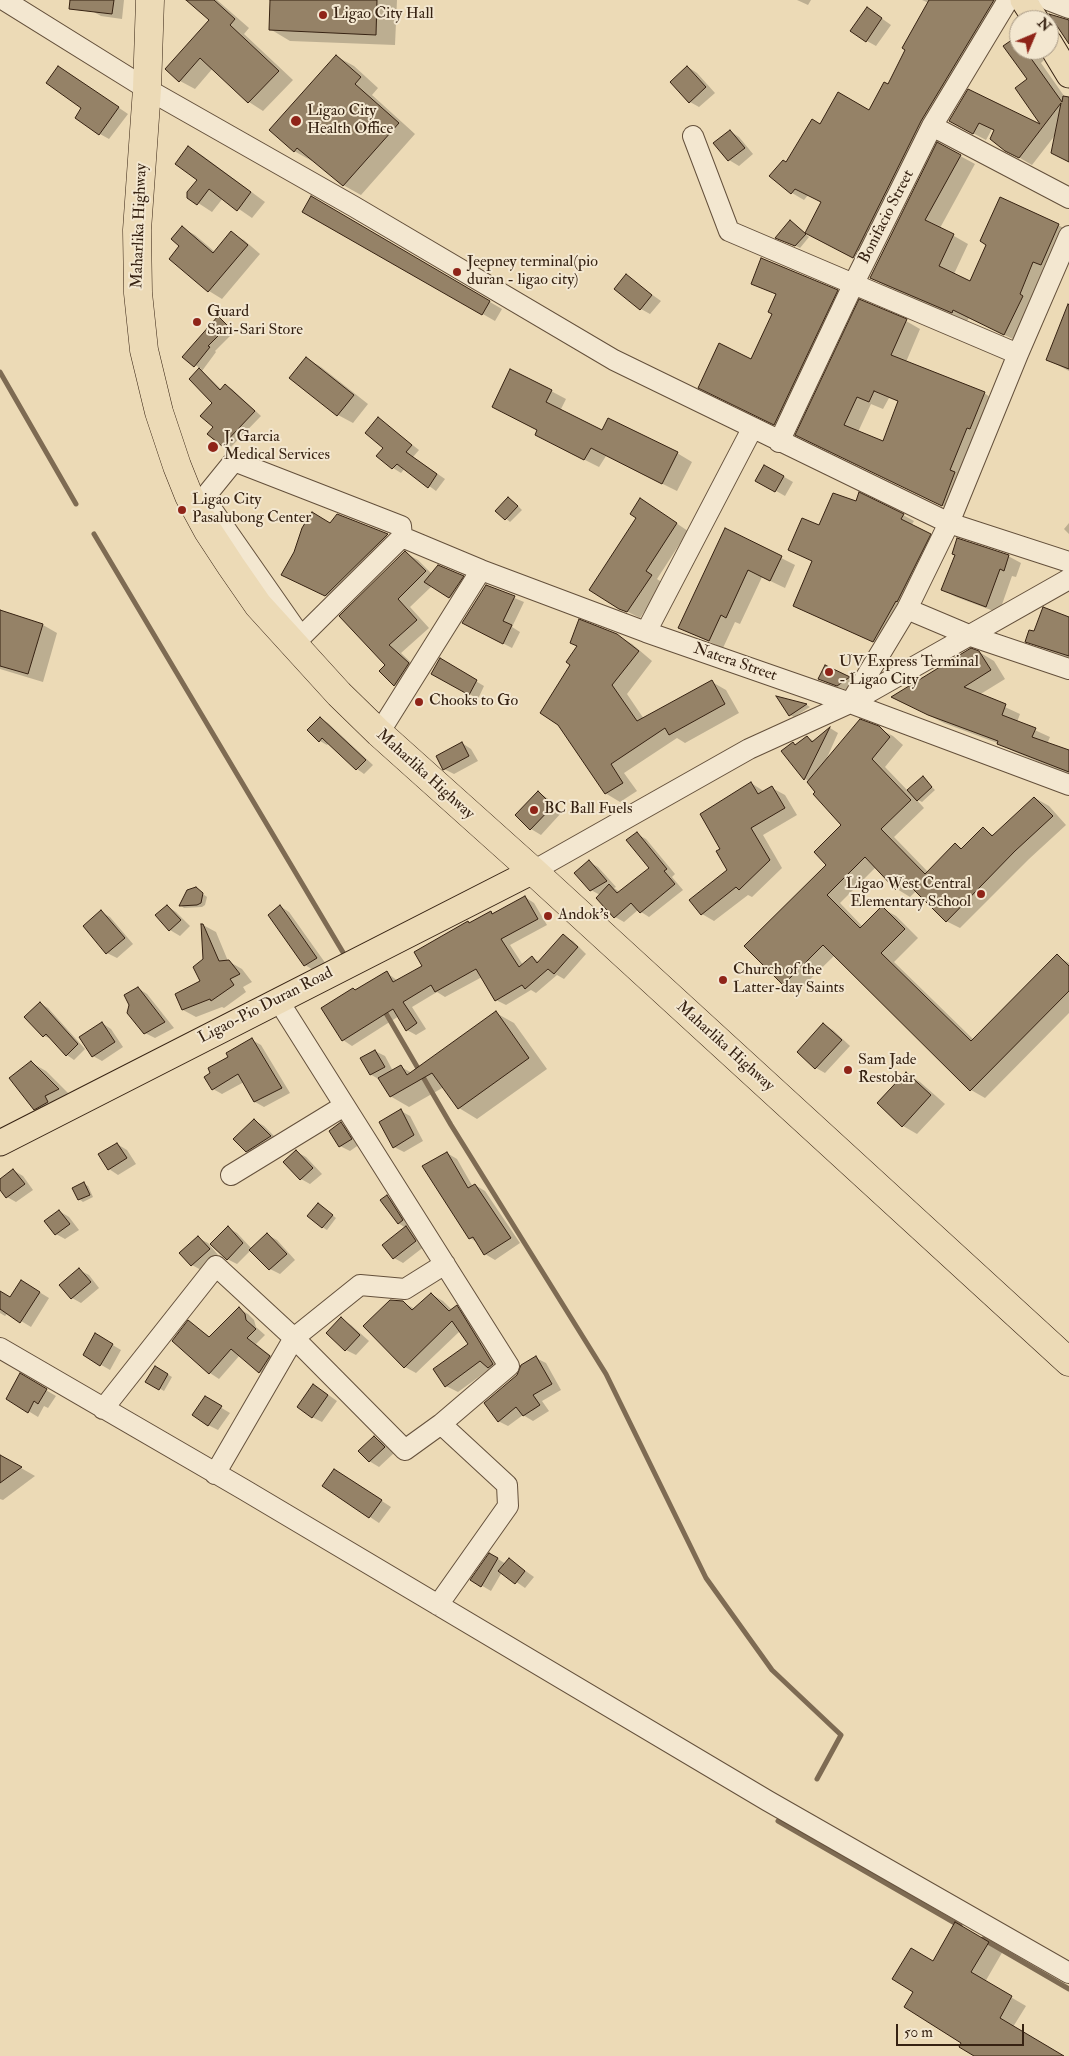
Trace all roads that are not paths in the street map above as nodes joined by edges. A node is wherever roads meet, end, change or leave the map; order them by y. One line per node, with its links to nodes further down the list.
1 (4, 0): 8 (street)
2 (150, 0): 8 (highway, Maharlika Highway)
3 (1008, 0): 9 (street, Bonifacio Street)
4 (1048, 0): 5 (street)
5 (1069, 8)
6 (1059, 58): 7 (main road)
7 (1069, 75)
8 (147, 89): 15 (street); 27 (highway, Maharlika Highway)
9 (932, 126): 11 (street); 13 (street, Bonifacio Street)
10 (693, 136): 13 (street)
11 (1069, 198)
12 (1069, 236): 14 (street)
13 (854, 283): 14 (street); 16 (street, Bonifacio Street)
14 (1018, 354): 17 (street)
15 (752, 429): 16 (street); 23 (street)
16 (779, 442): 17 (street)
17 (949, 523): 19 (street); 22 (street)
18 (402, 537): 18 (street); 20 (street, Natera Street)
19 (1069, 562)
20 (481, 570): 23 (street, Natera Street); 27 (street)
21 (1069, 580): 24 (street)
22 (907, 608): 24 (street); 26 (street)
23 (646, 632): 26 (street, Natera Street)
24 (970, 636): 25 (street); 26 (street)
25 (1069, 669)
26 (850, 703): 28 (street, Natera Street); 29 (street)
27 (379, 733): 29 (highway, Maharlika Highway)
28 (1069, 785)
29 (533, 871): 30 (main road, Ligao-Pio Duran Road); 37 (highway, Maharlika Highway)
30 (278, 1000): 31 (street); 32 (main road, Ligao-Pio Duran Road)
31 (344, 1106): 33 (street); 34 (street)
32 (0, 1143)
33 (231, 1175)
34 (445, 1264): 35 (street); 39 (street)
35 (294, 1338): 38 (street); 39 (street); 40 (street)
36 (0, 1348): 38 (street)
37 (1069, 1362)
38 (103, 1408): 40 (street)
39 (441, 1424): 41 (street)
40 (215, 1474): 41 (street)
41 (438, 1605): 42 (street)
42 (1069, 1972)

